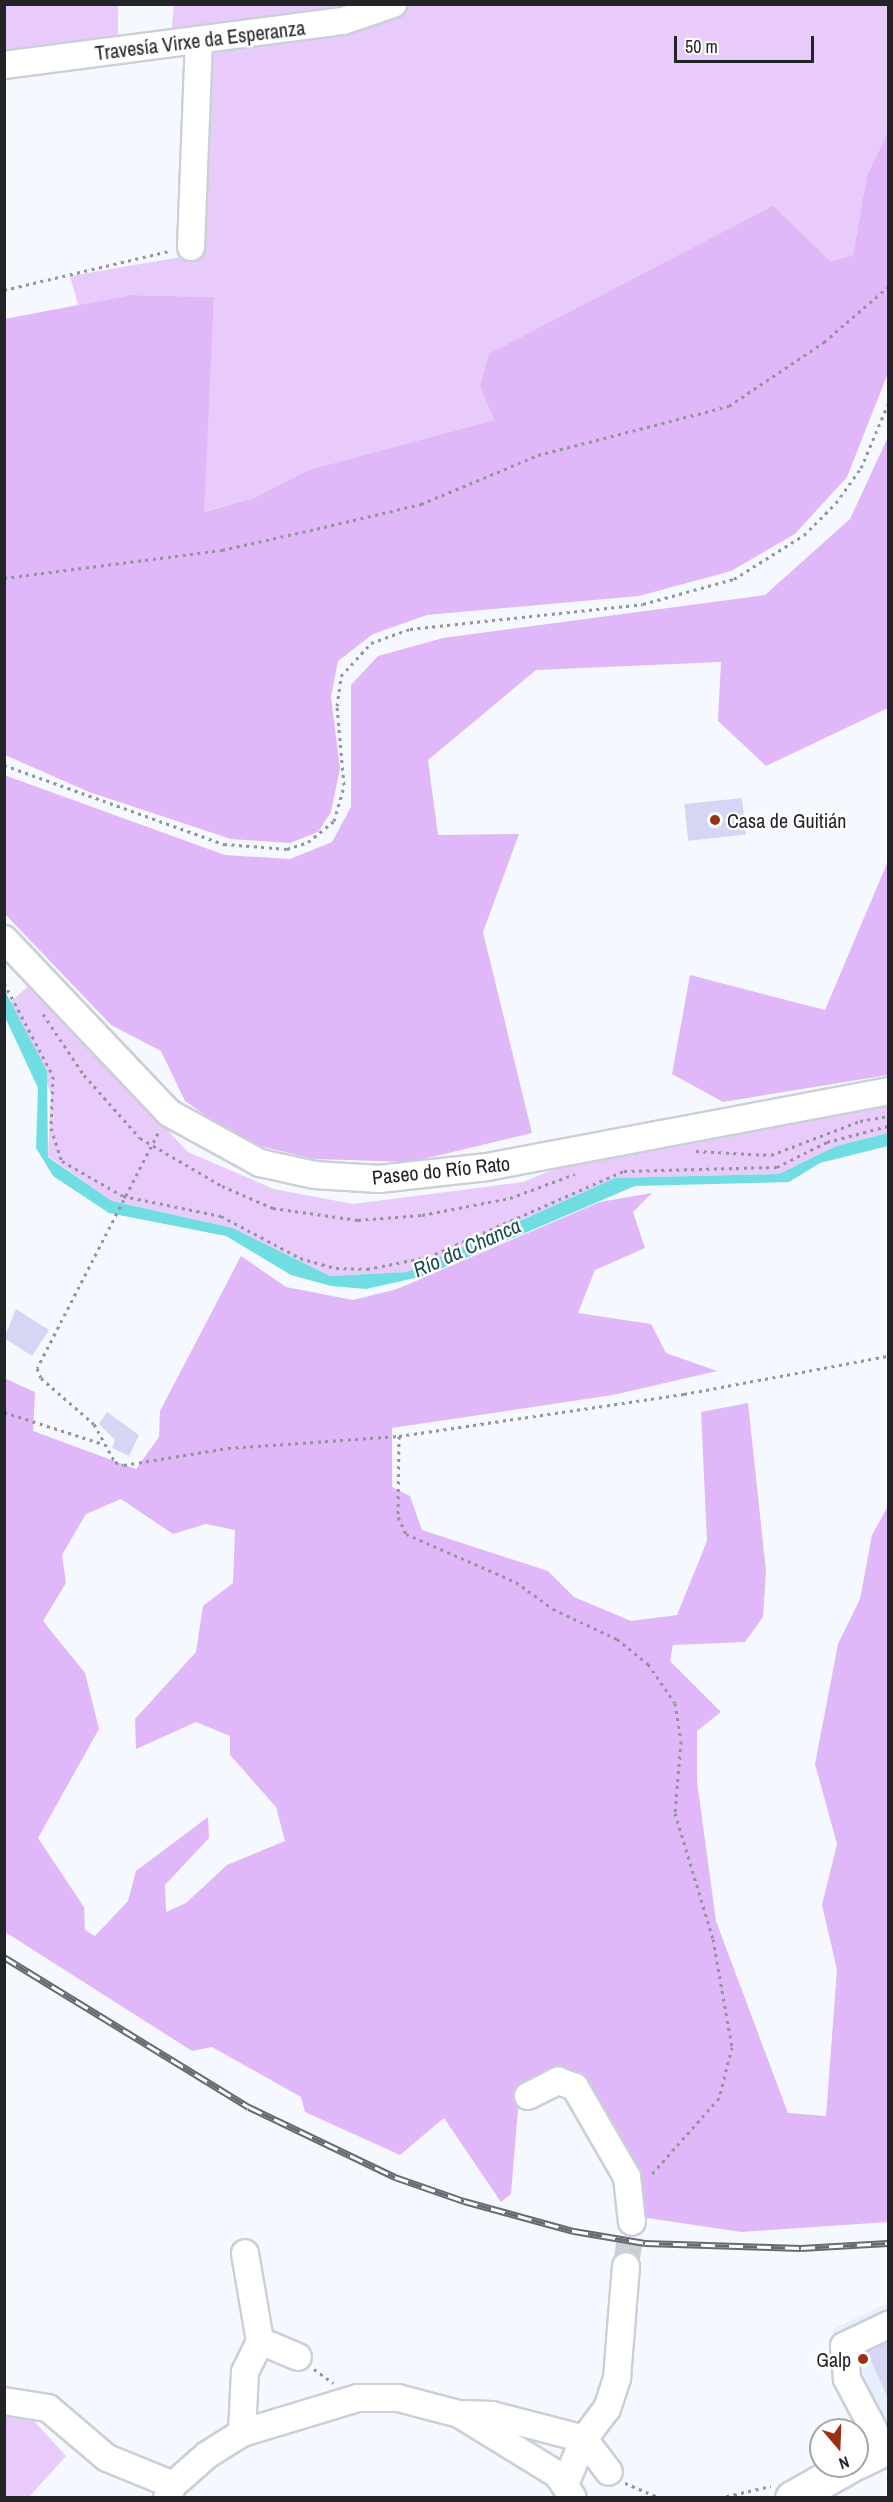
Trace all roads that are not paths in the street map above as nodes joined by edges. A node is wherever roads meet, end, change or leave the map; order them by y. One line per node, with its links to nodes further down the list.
1 (393, 4): 2 (street, Travesía Virxe da Esperanza)
2 (199, 40): 3 (street, Travesía Virxe da Esperanza); 4 (street)
3 (4, 65)
4 (191, 246)
5 (4, 939): 6 (street, Paseo do Río Rato)
6 (888, 1091)
7 (528, 2096): 8 (street)
8 (632, 2222)
9 (245, 2253): 12 (street)
10 (626, 2266): 18 (street)
11 (888, 2325): 17 (street)
12 (260, 2341): 13 (street); 16 (street)
13 (298, 2357)
14 (4, 2401): 22 (street)
15 (459, 2414): 16 (street); 18 (street); 21 (street)
16 (242, 2433): 22 (street)
17 (877, 2436)
18 (584, 2439): 19 (street); 21 (street)
19 (609, 2472)
20 (826, 2478): 23 (main road)
21 (569, 2490)
22 (170, 2491)
23 (792, 2498)

